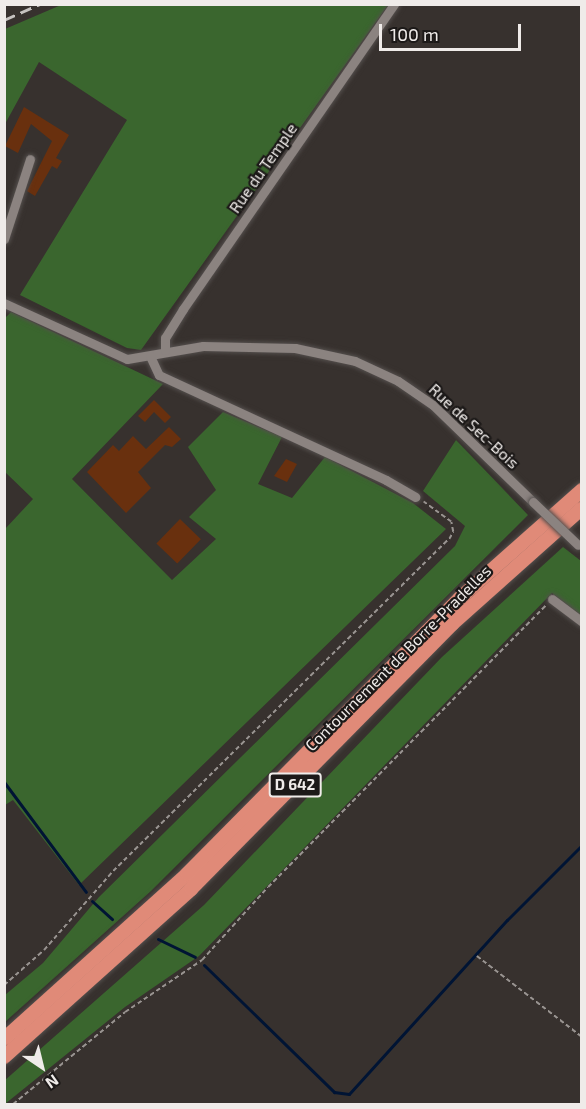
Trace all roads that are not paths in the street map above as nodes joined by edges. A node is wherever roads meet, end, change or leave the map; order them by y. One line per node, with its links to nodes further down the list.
1 (394, 4): 5 (street, Rue du Temple)
2 (30, 159): 3 (street)
3 (4, 239)
4 (4, 303): 6 (street, Rue de Sec-Bois)
5 (165, 350): 6 (street, Rue de Sec-Bois); 10 (street, Rue de Sec-Bois, bridge)
6 (150, 356): 8 (street)
7 (582, 490): 13 (highway, D 642)
8 (416, 497)
9 (582, 508): 14 (highway, Contournement de Borre-Pradelles / D 642)
10 (580, 547)
11 (552, 599): 12 (street)
12 (582, 622)
13 (4, 1039)
14 (4, 1057)

